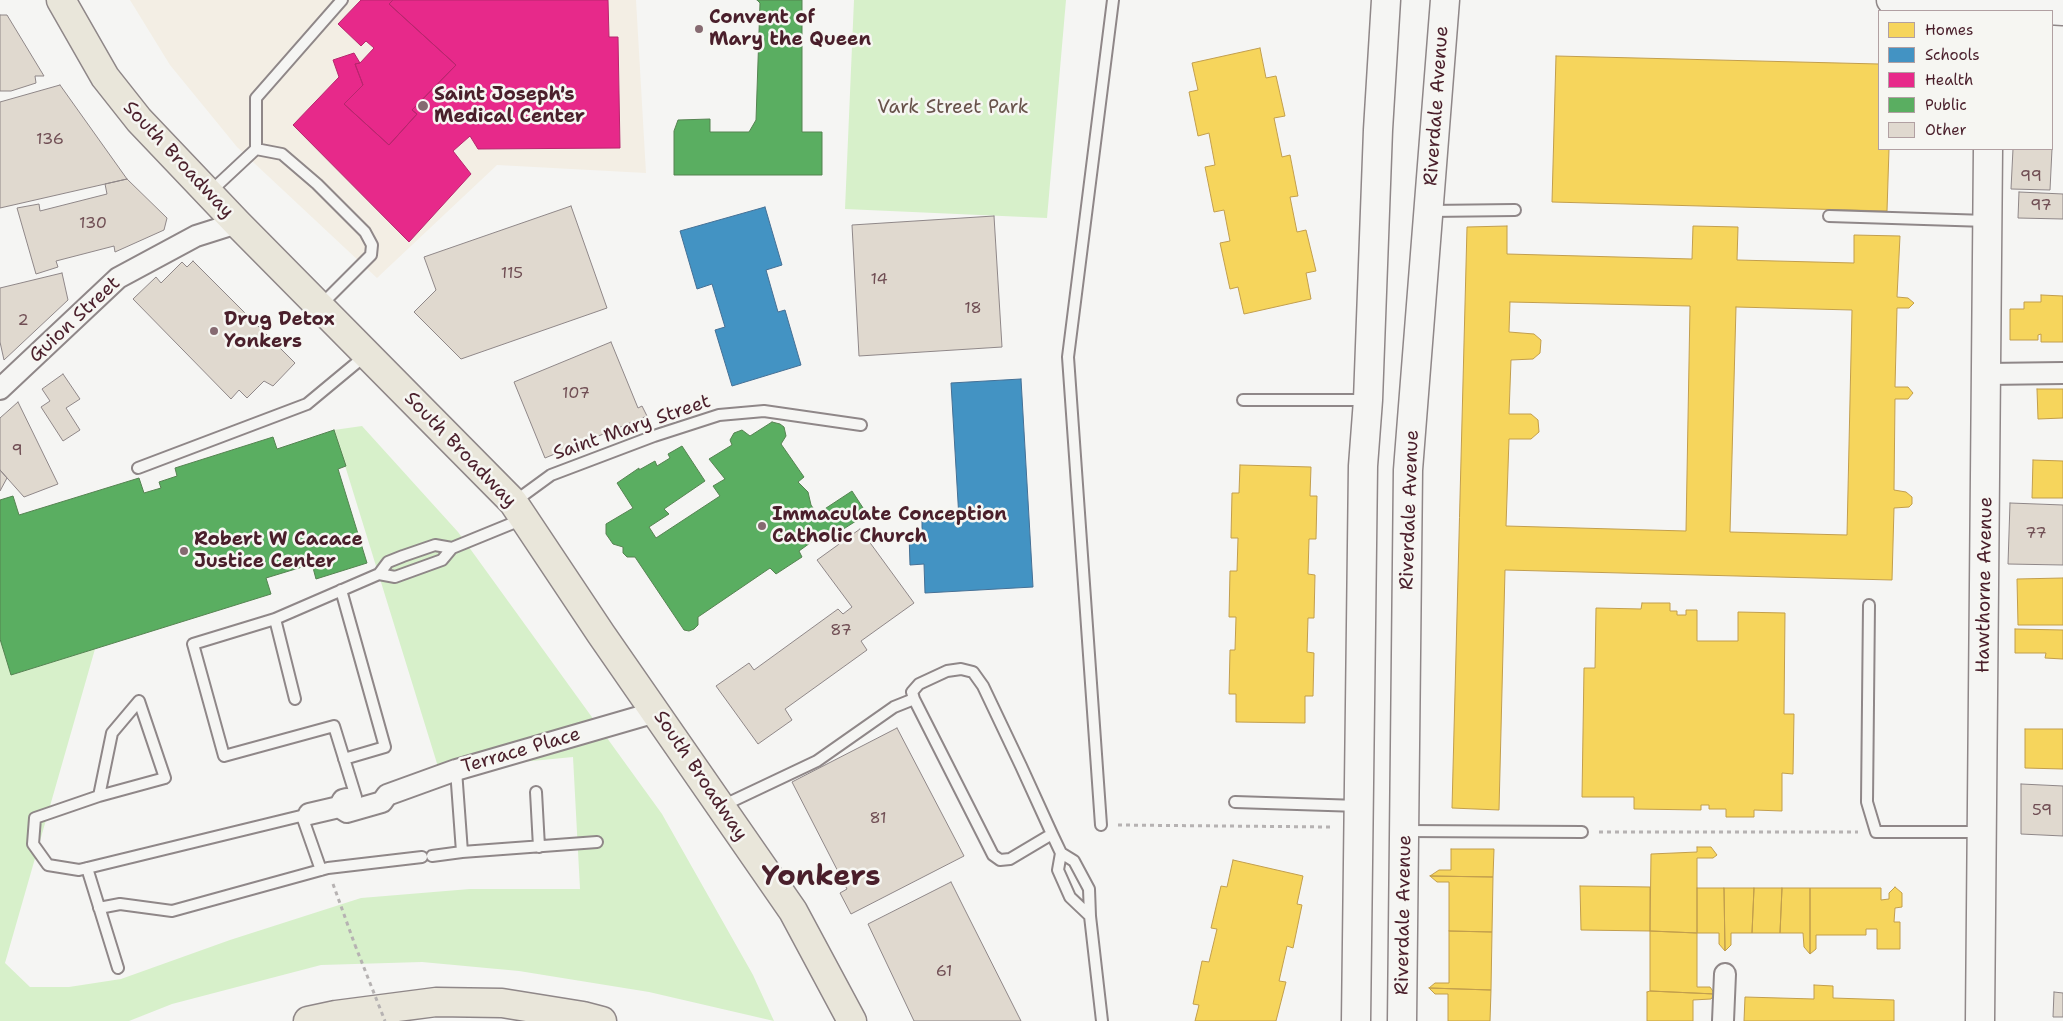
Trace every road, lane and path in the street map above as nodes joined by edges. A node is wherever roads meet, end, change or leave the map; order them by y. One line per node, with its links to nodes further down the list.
1 (61, 0): 11 (main road, South Broadway)
2 (342, 0): 9 (lane)
3 (1113, 0): 44 (lane)
4 (1386, 0): 23 (main road)
5 (1445, 0): 13 (main road, Riverdale Avenue)
6 (1891, 0): 7 (main road)
7 (1988, 6): 8 (main road)
8 (2048, 10)
9 (256, 149): 11 (lane); 17 (lane)
10 (1988, 150): 15 (main road, Hawthorne Avenue)
11 (209, 194): 16 (main road, South Broadway)
12 (1514, 210): 13 (lane)
13 (1428, 211): 45 (main road, Riverdale Avenue)
14 (1829, 216): 15 (lane)
15 (1988, 222): 20 (main road, Hawthorne Avenue)
16 (237, 224): 17 (main road, South Broadway); 21 (street, Guion Street)
17 (319, 306): 18 (main road, South Broadway)
18 (367, 354): 25 (lane); 26 (main road, South Broadway)
19 (2063, 373): 20 (street)
20 (1987, 374): 48 (main road, Hawthorne Avenue)
21 (0, 390)
22 (1243, 400): 23 (lane)
23 (1368, 400): 43 (main road)
24 (861, 425): 26 (lane, Saint Mary Street)
25 (138, 468)
26 (518, 511): 27 (lane, Saint Mary Street); 34 (main road, South Broadway)
27 (452, 548): 28 (lane); 28 (lane)
28 (380, 574): 29 (lane)
29 (341, 590): 31 (lane); 35 (lane)
30 (1869, 605): 47 (lane)
31 (275, 619): 32 (lane); 35 (lane)
32 (295, 699)
33 (914, 700): 41 (lane); 49 (lane); 49 (lane)
34 (656, 712): 36 (street, Terrace Place); 41 (main road, South Broadway)
35 (344, 759): 39 (lane)
36 (456, 770): 39 (street, Terrace Place); 52 (lane)
37 (536, 792): 51 (lane)
38 (99, 796): 38 (lane); 54 (lane)
39 (347, 802): 42 (street, Terrace Place)
40 (1235, 802): 43 (lane)
41 (721, 806): 64 (main road, South Broadway)
42 (305, 815): 54 (lane); 55 (lane)
43 (1360, 816): 44 (path); 66 (main road)
44 (1101, 825)
45 (1405, 831): 46 (lane); 67 (main road, Riverdale Avenue)
46 (1582, 832): 47 (path)
47 (1876, 832): 48 (lane)
48 (1982, 832): 69 (main road, Hawthorne Avenue)
49 (1052, 834): 53 (lane)
50 (596, 842): 51 (lane)
51 (539, 847): 52 (lane)
52 (462, 852): 55 (lane)
53 (1061, 854): 57 (lane); 57 (lane)
54 (87, 868): 56 (lane)
55 (321, 870): 56 (lane)
56 (99, 908): 59 (lane)
57 (1090, 916): 65 (lane)
58 (354, 945): 62 (path, bridge)
59 (118, 968)
60 (1725, 974): 68 (street)
61 (308, 1021): 63 (main road)
62 (385, 1021)
63 (602, 1021)
64 (852, 1021)
65 (1102, 1021)
66 (1356, 1021)
67 (1402, 1021)
68 (1723, 1021)
69 (1980, 1021)

